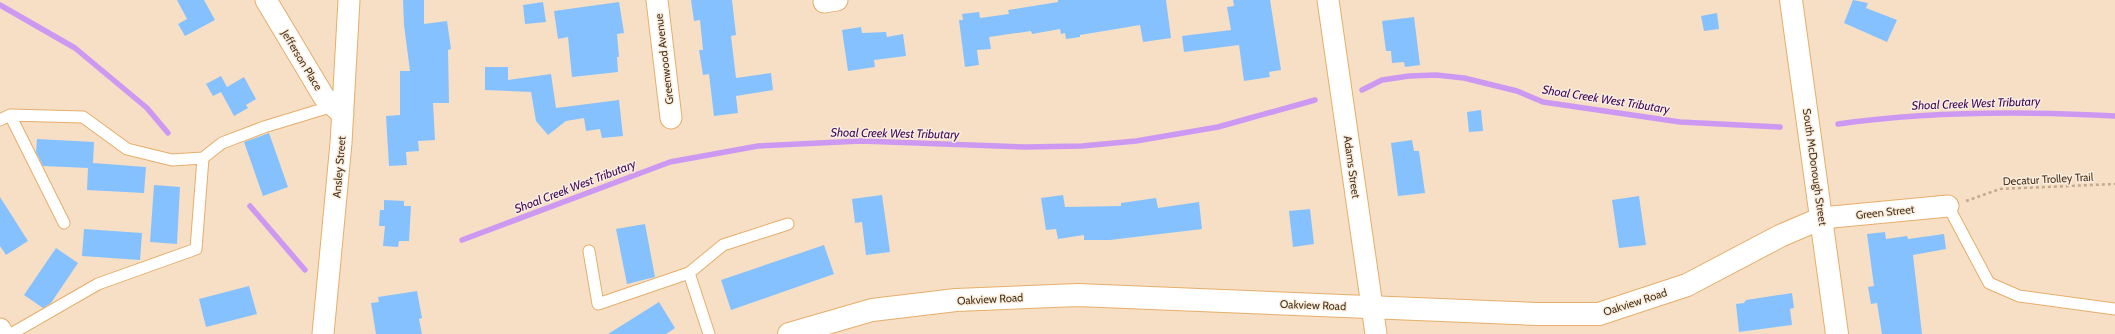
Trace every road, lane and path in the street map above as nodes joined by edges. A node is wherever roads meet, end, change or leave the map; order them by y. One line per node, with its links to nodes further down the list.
1 (266, 0): 6 (street, Jefferson Place)
2 (349, 0): 6 (street, Ansley Street)
3 (657, 0): 8 (street, Greenwood Avenue)
4 (1328, 0): 17 (street, Adams Street)
5 (1791, 0): 12 (street, South McDonough Street)
6 (338, 110): 9 (lane); 22 (street, Ansley Street)
7 (5, 117): 9 (lane); 13 (lane)
8 (671, 118)
9 (203, 158): 21 (lane)
10 (2115, 184): 11 (path, Decatur Trolley Trail)
11 (1954, 204): 12 (street, Green Street); 18 (lane)
12 (1822, 218): 17 (street, Oakview Road); 26 (street, South McDonough Street)
13 (64, 223)
14 (788, 224): 16 (lane)
15 (589, 251): 16 (lane)
16 (689, 273): 23 (lane)
17 (1373, 308): 24 (street, Oakview Road); 25 (street, Adams Street)
18 (2115, 309)
19 (0, 329): 20 (street)
20 (3, 334)
21 (11, 334)
22 (323, 334)
23 (709, 334)
24 (789, 334)
25 (1376, 334)
26 (1837, 334)

